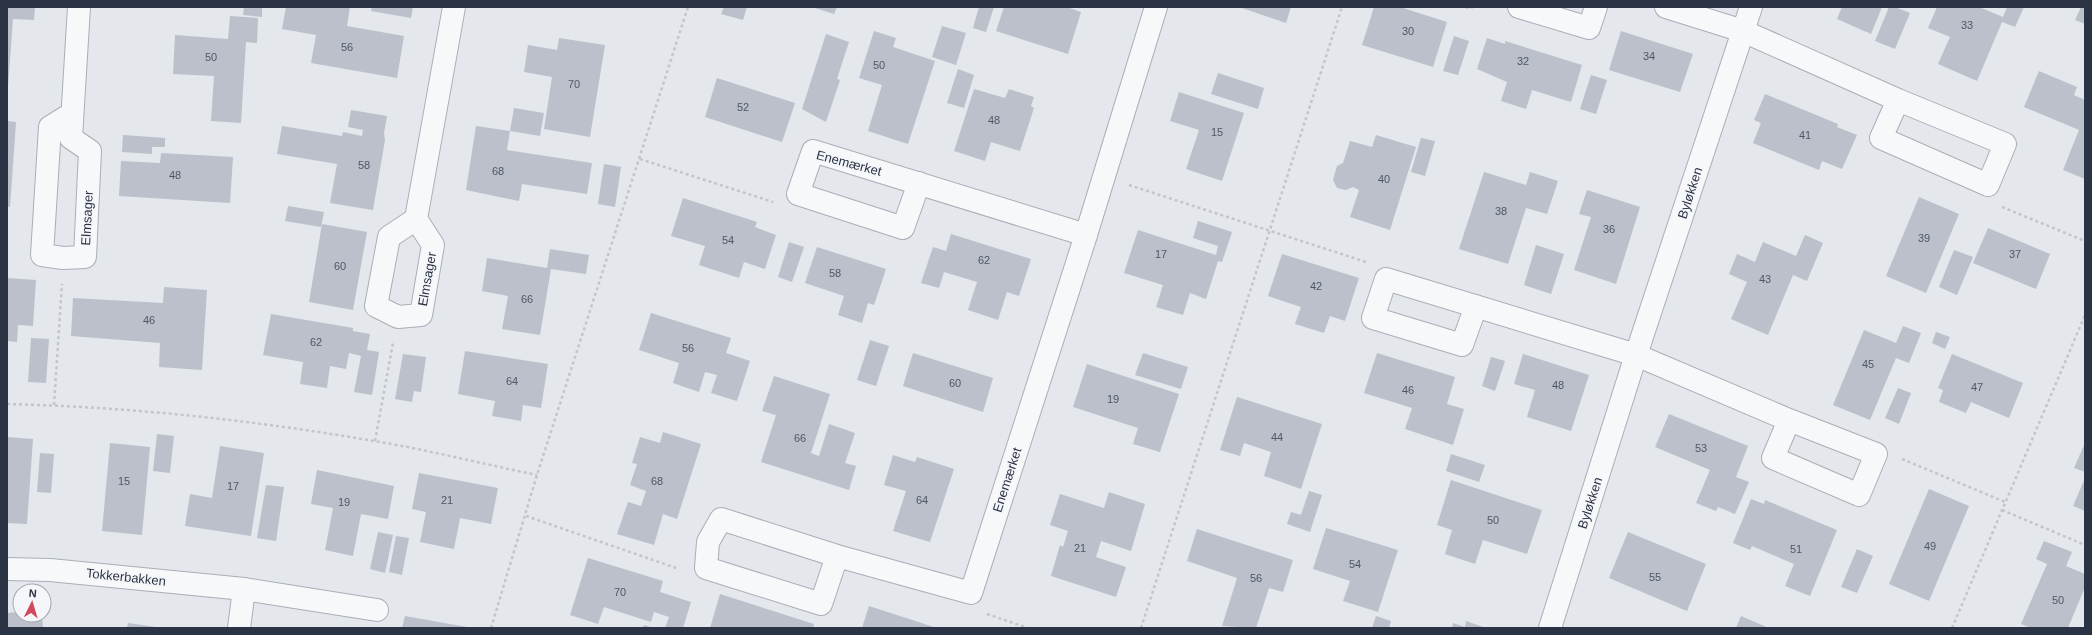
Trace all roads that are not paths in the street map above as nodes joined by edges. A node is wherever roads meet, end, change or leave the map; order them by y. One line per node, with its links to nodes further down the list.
1 (79, 7): 10 (street, Elmsager)
2 (454, 7): 12 (street)
3 (1156, 7): 13 (street, Enemærket)
4 (1519, 7): 5 (street)
5 (1596, 7)
6 (1666, 7): 8 (street)
7 (1751, 7): 8 (street, Byløkken)
8 (1743, 31): 9 (street); 15 (street, Byløkken)
9 (1898, 100): 9 (street)
10 (71, 114): 10 (street, Elmsager)
11 (919, 183): 11 (street, Enemærket); 13 (street, Enemærket)
12 (416, 219): 12 (street, Elmsager)
13 (1086, 235): 17 (street, Enemærket)
14 (1476, 306): 14 (street); 15 (street)
15 (1636, 355): 16 (street); 22 (street, Byløkken)
16 (1789, 420): 16 (street)
17 (837, 556): 17 (street)
18 (7, 569): 19 (street, Tokkerbakken)
19 (244, 589): 20 (street, Tokkerbakken); 21 (street)
20 (377, 610)
21 (239, 628)
22 (1550, 628)

